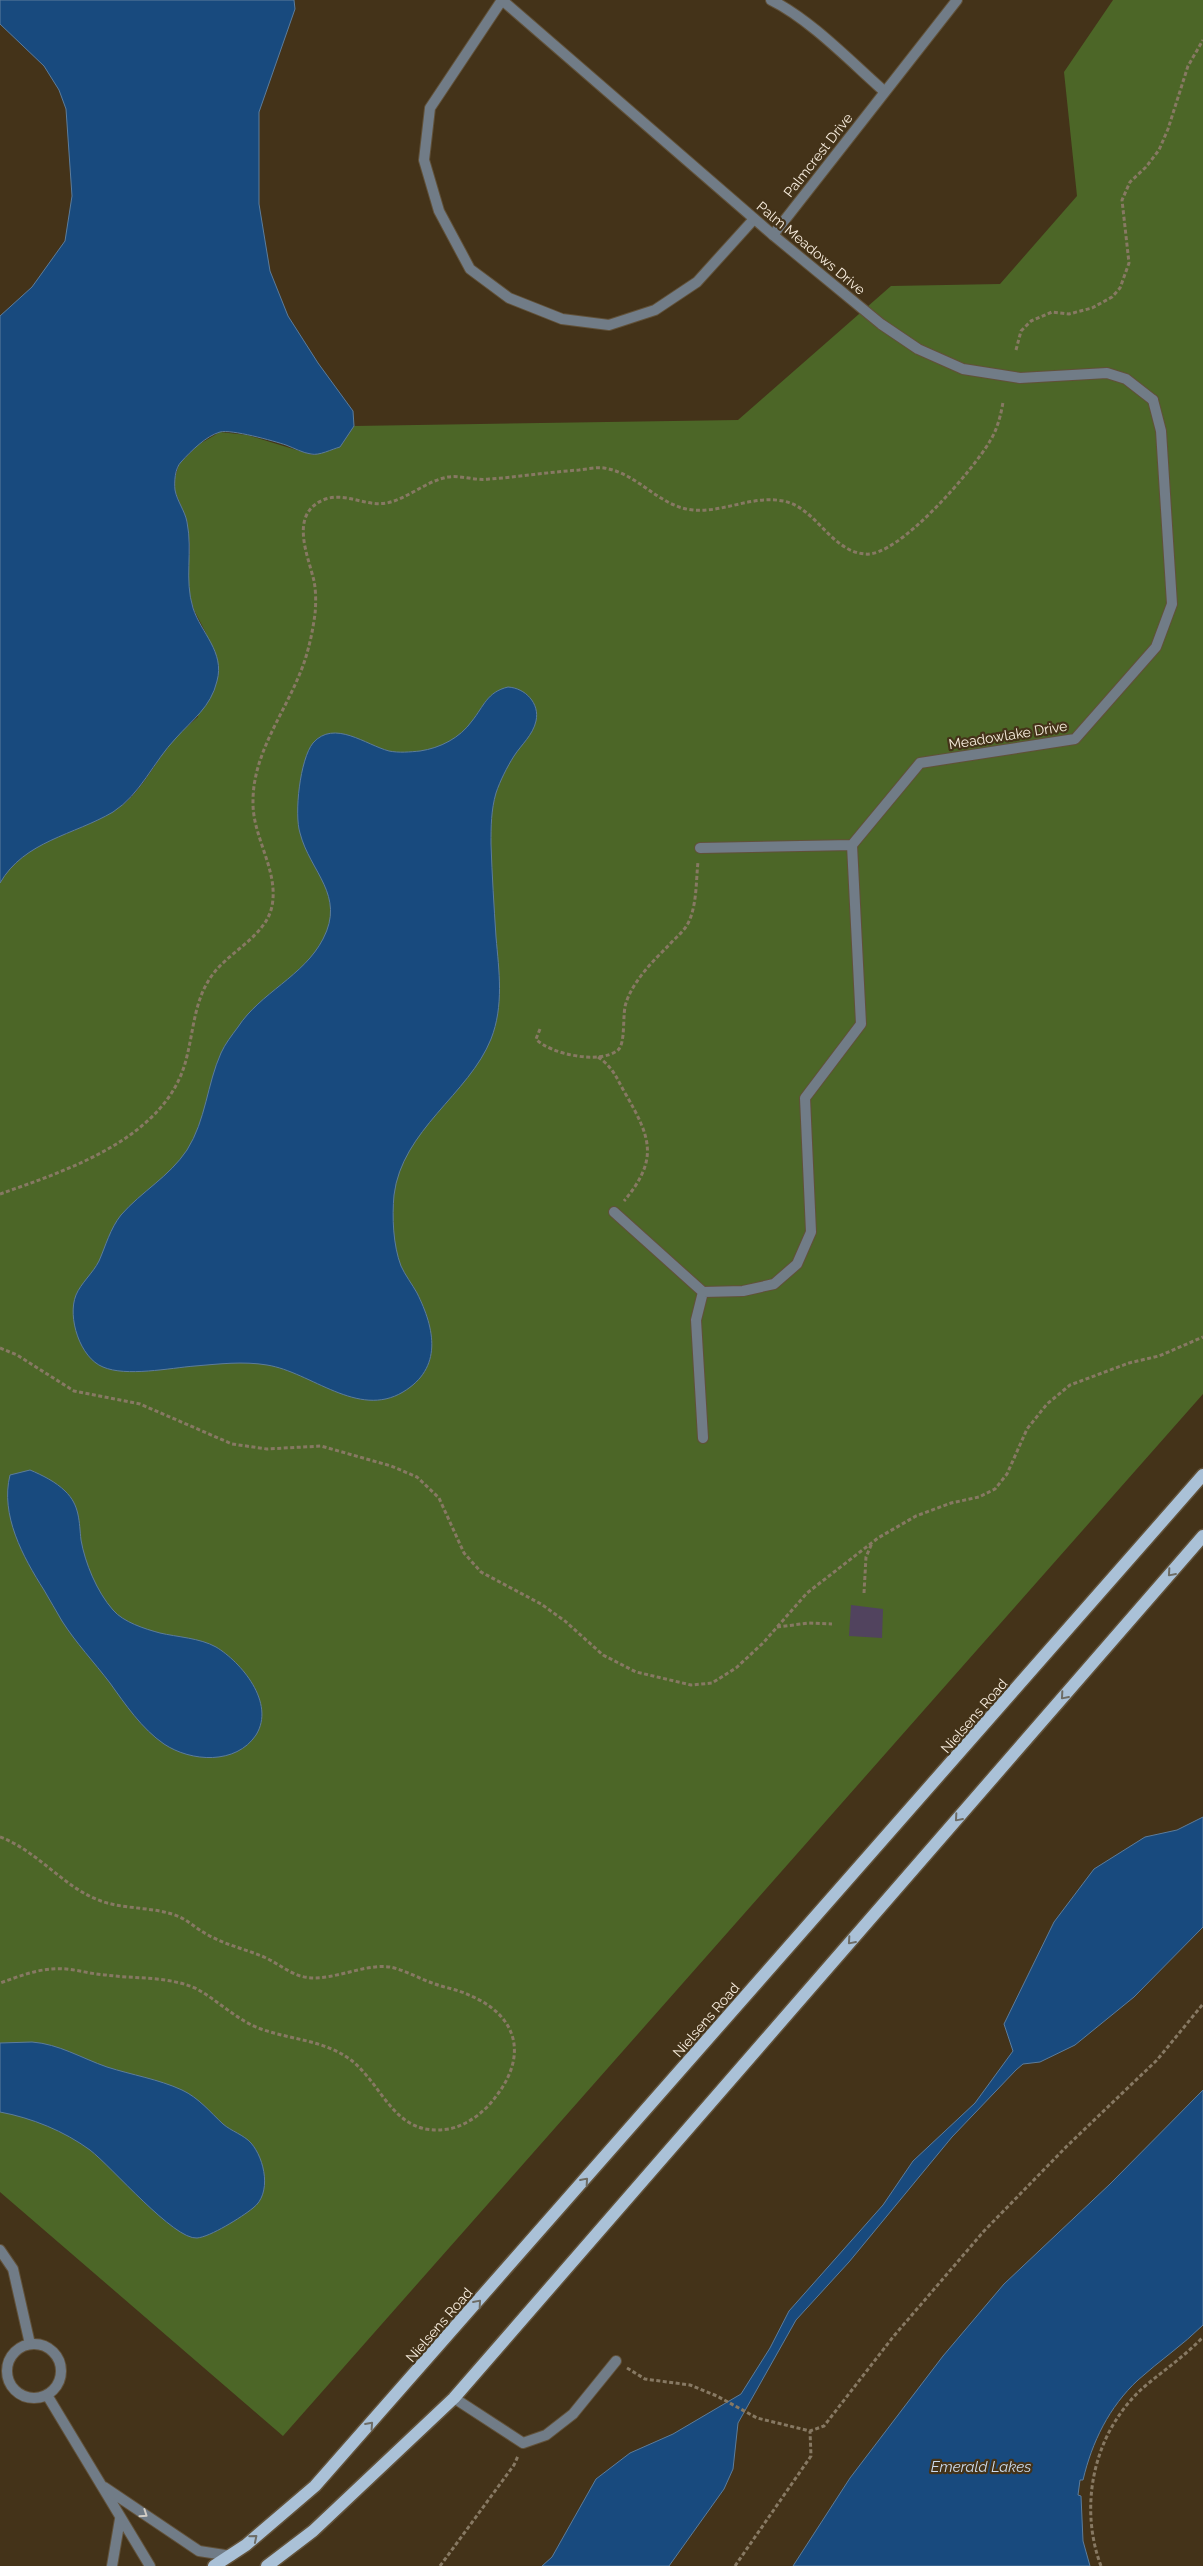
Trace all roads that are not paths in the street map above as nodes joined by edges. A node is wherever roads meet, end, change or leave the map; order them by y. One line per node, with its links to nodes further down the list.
1 (502, 0): 5 (street, Palm Meadows Drive); 5 (street)
2 (771, 0): 4 (street)
3 (957, 0): 4 (street, Palmcrest Drive)
4 (885, 92): 6 (street, Palmcrest Drive)
5 (754, 219): 6 (street, Palm Meadows Drive)
6 (773, 235): 7 (street, Palm Meadows Drive)
7 (1153, 400): 8 (street, Meadowlake Drive)
8 (852, 845): 9 (street); 11 (street)
9 (700, 848)
10 (614, 1212): 11 (street)
11 (703, 1292): 12 (street)
12 (703, 1438)
13 (1203, 1476): 23 (main road, Nielsens Road, one-way to 13)
14 (1203, 1536): 20 (main road, one-way to 20)
15 (0, 2250): 16 (street)
16 (30, 2344): 18 (street); 19 (street)
17 (616, 2361): 20 (street)
18 (4, 2381): 19 (street)
19 (47, 2395): 21 (street)
20 (454, 2398): 27 (main road)
21 (103, 2486): 22 (street); 23 (street, one-way to 23)
22 (120, 2519): 24 (street); 25 (street)
23 (231, 2556): 26 (main road, Nielsens Road)
24 (112, 2566)
25 (150, 2566)
26 (214, 2566)
27 (267, 2566)

